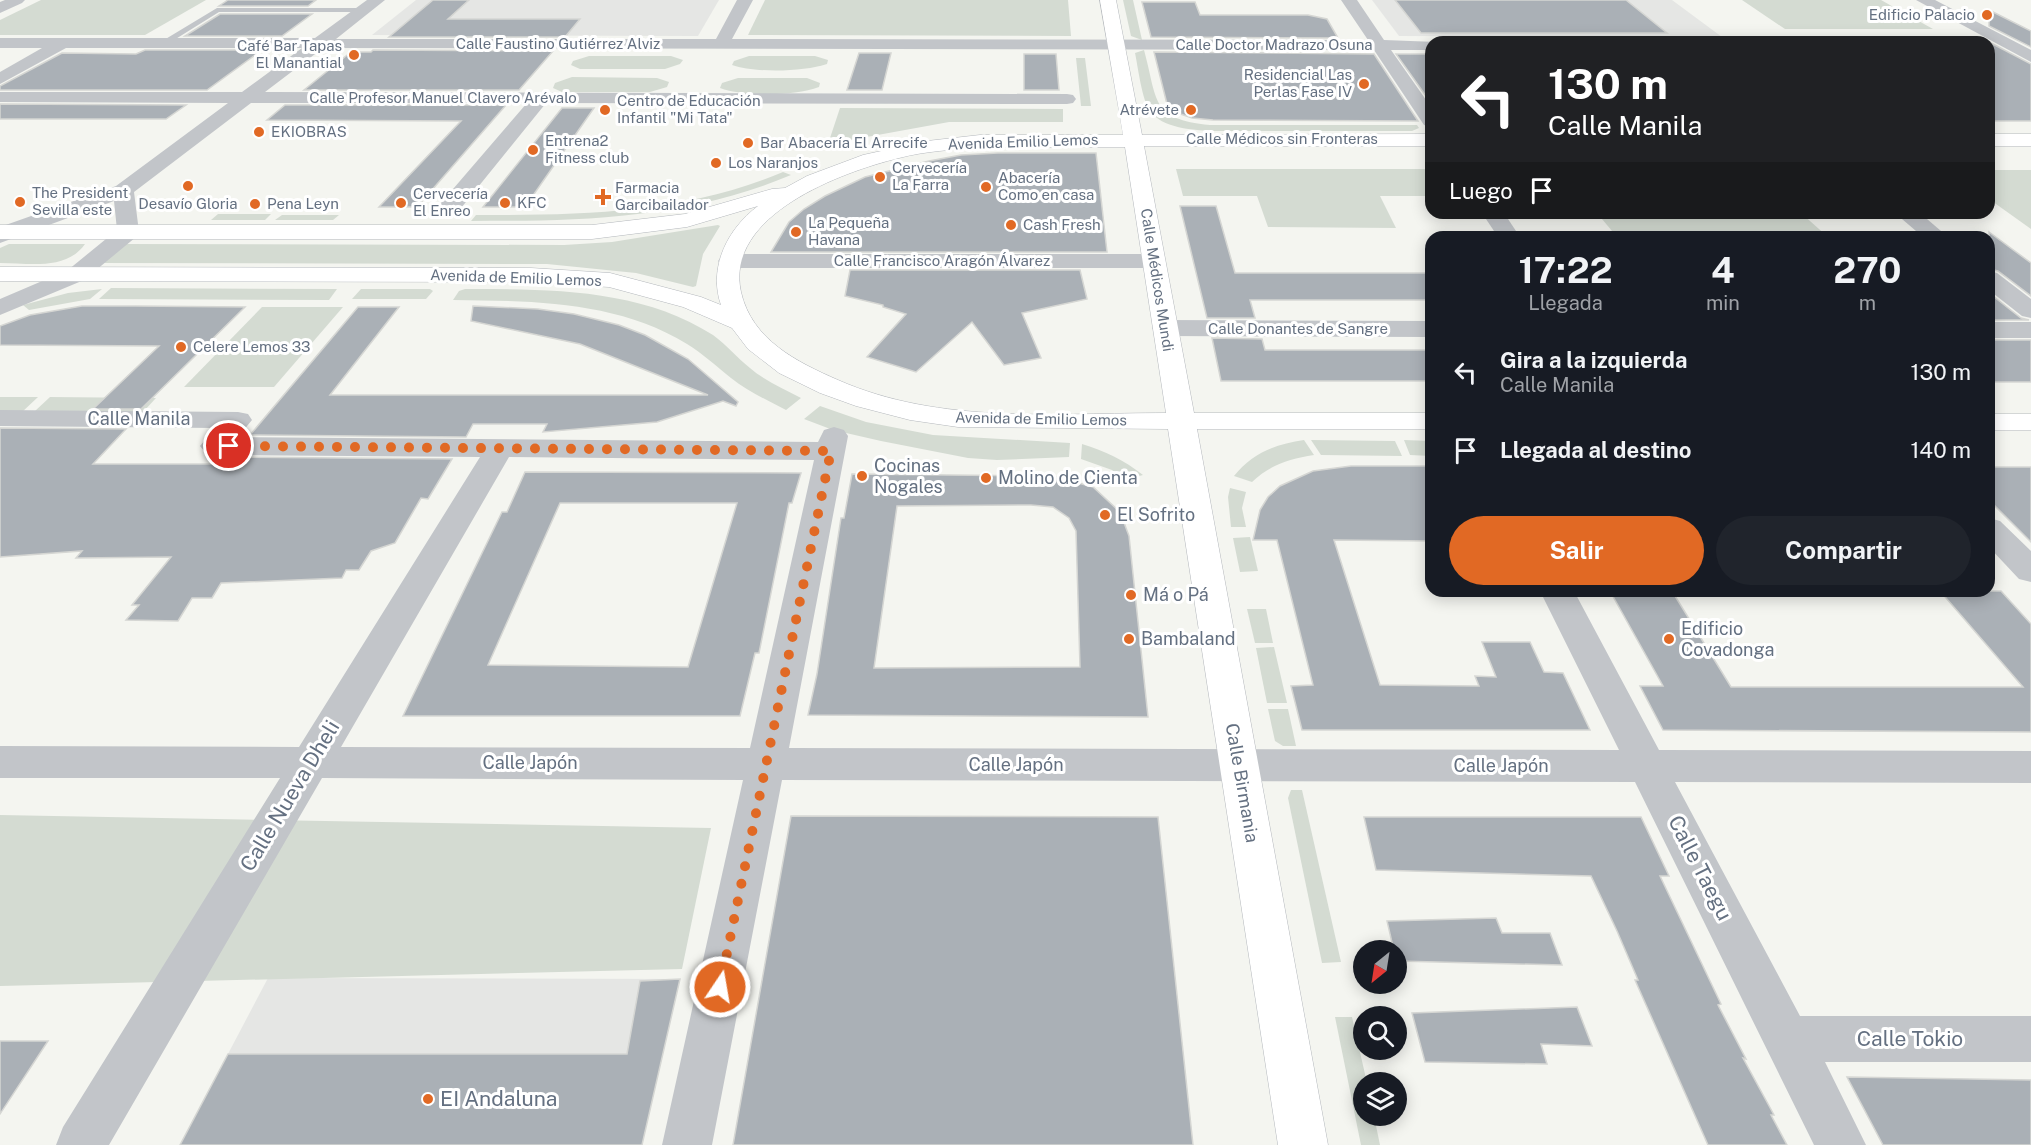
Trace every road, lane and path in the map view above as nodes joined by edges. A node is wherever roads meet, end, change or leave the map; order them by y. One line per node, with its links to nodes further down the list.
1 (17, 0): 10 (street)
2 (219, 0): 11 (lane)
3 (273, 0): 12 (lane)
4 (323, 0): 13 (lane)
5 (745, 0): 20 (street)
6 (1108, 0): 21 (street, Calle Médicos Mundi)
7 (1349, 0): 22 (street)
8 (1924, 0): 14 (street)
9 (371, 5): 13 (lane); 19 (street)
10 (0, 8)
11 (217, 10): 12 (lane); 18 (lane)
12 (257, 10): 13 (lane)
13 (308, 10)
14 (1991, 36)
15 (1995, 38): 25 (street)
16 (0, 43): 17 (street, Calle Faustino Gutiérrez Alviz)
17 (63, 43): 18 (street, Calle Faustino Gutiérrez Alviz); 28 (street)
18 (163, 43): 19 (street, Calle Faustino Gutiérrez Alviz)
19 (319, 44): 20 (street, Calle Faustino Gutiérrez Alviz); 30 (street)
20 (721, 44): 21 (street, Calle Faustino Gutiérrez Alviz)
21 (1116, 45): 22 (street, Calle Doctor Madrazo Osuna); 34 (street, Calle Médicos Mundi)
22 (1379, 45): 23 (street, Calle Doctor Madrazo Osuna); 33 (street)
23 (1425, 45)
24 (1995, 46): 25 (street)
25 (2010, 46): 26 (street); 27 (street)
26 (2031, 46)
27 (2031, 57)
28 (0, 79)
29 (0, 97): 30 (street, Calle Profesor Manuel Clavero Arévalo)
30 (247, 97): 31 (street, Calle Profesor Manuel Clavero Arévalo); 39 (street)
31 (541, 98): 32 (street, Calle Profesor Manuel Clavero Arévalo); 40 (street)
32 (1067, 99)
33 (1425, 112)
34 (1134, 139): 35 (street, Calle Médicos sin Fronteras); 38 (street, Avenida Emilio Lemos); 46 (street, Calle Médicos Mundi)
35 (1425, 140)
36 (1995, 140): 37 (street)
37 (2031, 140)
38 (798, 188): 43 (street); 45 (street, Avenida Emilio Lemos)
39 (123, 189): 43 (street); 44 (street)
40 (449, 208)
41 (1914, 219): 42 (street)
42 (1929, 231)
43 (128, 232): 44 (street); 48 (street)
44 (2, 233)
45 (730, 261): 46 (street, Calle Francisco Aragón Álvarez); 52 (street, Avenida Emilio Lemos)
46 (1155, 261): 53 (street, Calle Médicos Mundi)
47 (0, 274): 48 (street, Avenida de Emilio Lemos)
48 (76, 274): 50 (street); 52 (street, Avenida de Emilio Lemos)
49 (1995, 283): 51 (street)
50 (0, 308)
51 (2031, 311)
52 (741, 323): 58 (street, Avenida de Emilio Lemos)
53 (1165, 328): 54 (street, Calle Donantes de Sangre); 58 (street, Calle Médicos Mundi)
54 (1425, 329)
55 (1995, 330): 56 (street)
56 (2031, 330)
57 (0, 418): 62 (street, Calle Manila)
58 (1181, 420): 59 (street, Avenida de Emilio Lemos); 69 (street, Calle Birmania)
59 (1425, 421)
60 (1995, 422): 61 (street)
61 (2031, 422)
62 (500, 448): 67 (street, Calle Nueva Dheli); 68 (street, Calle Manila)
63 (1995, 534): 64 (street)
64 (2031, 571)
65 (1560, 597): 70 (street, Calle Taegu)
66 (0, 762): 67 (street, Calle Japón)
67 (309, 763): 68 (street, Calle Japón); 74 (street, Calle Nueva Dheli)
68 (765, 764): 69 (street, Calle Japón); 75 (street)
69 (1239, 765): 70 (street, Calle Japón); 76 (street, Calle Birmania)
70 (1647, 766): 71 (street, Calle Japón); 72 (street, Calle Taegu)
71 (2031, 767)
72 (1788, 1039): 73 (street, Calle Tokio); 77 (street, Calle Taegu)
73 (2031, 1039)
74 (81, 1145)
75 (687, 1145)
76 (1303, 1145)
77 (1841, 1145)

